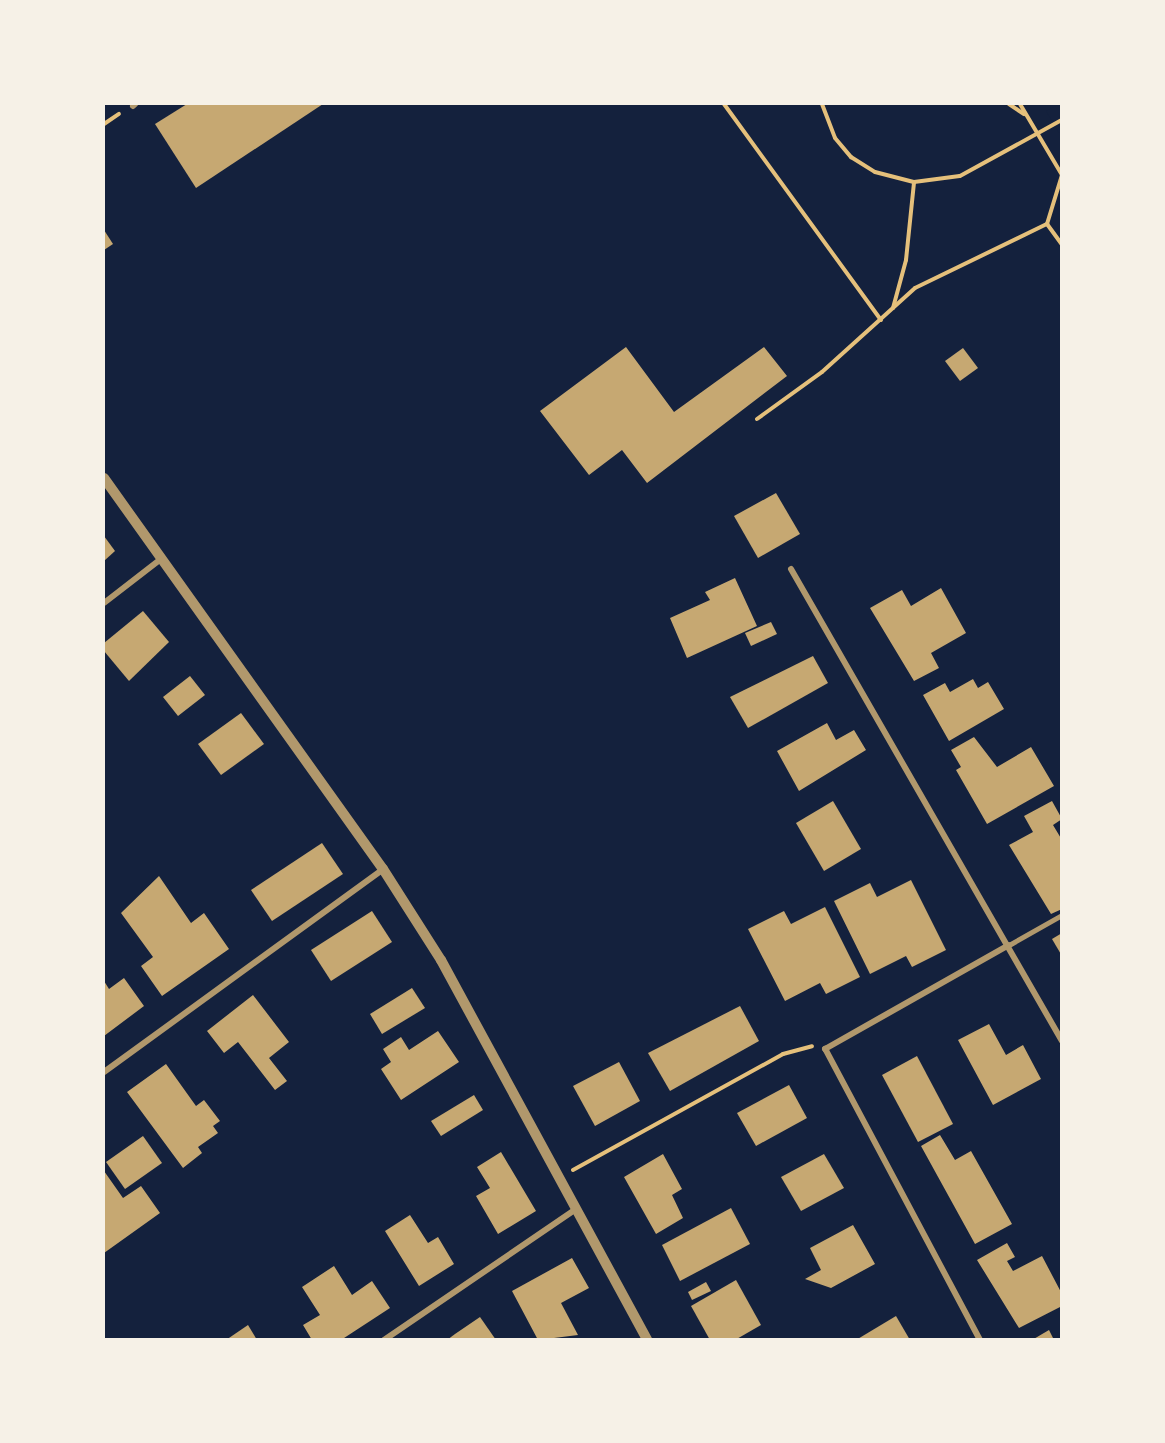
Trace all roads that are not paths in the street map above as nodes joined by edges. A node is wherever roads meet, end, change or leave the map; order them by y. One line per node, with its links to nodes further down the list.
1 (104, 478): 2 (street)
2 (162, 557): 4 (street); 5 (street)
3 (791, 569): 7 (street)
4 (104, 603)
5 (383, 869): 9 (street); 10 (street)
6 (1062, 915): 7 (lane)
7 (1009, 945): 8 (street); 13 (street)
8 (1062, 1041)
9 (104, 1072)
10 (576, 1209): 11 (street); 12 (street)
11 (384, 1340)
12 (647, 1340)
13 (980, 1340)

